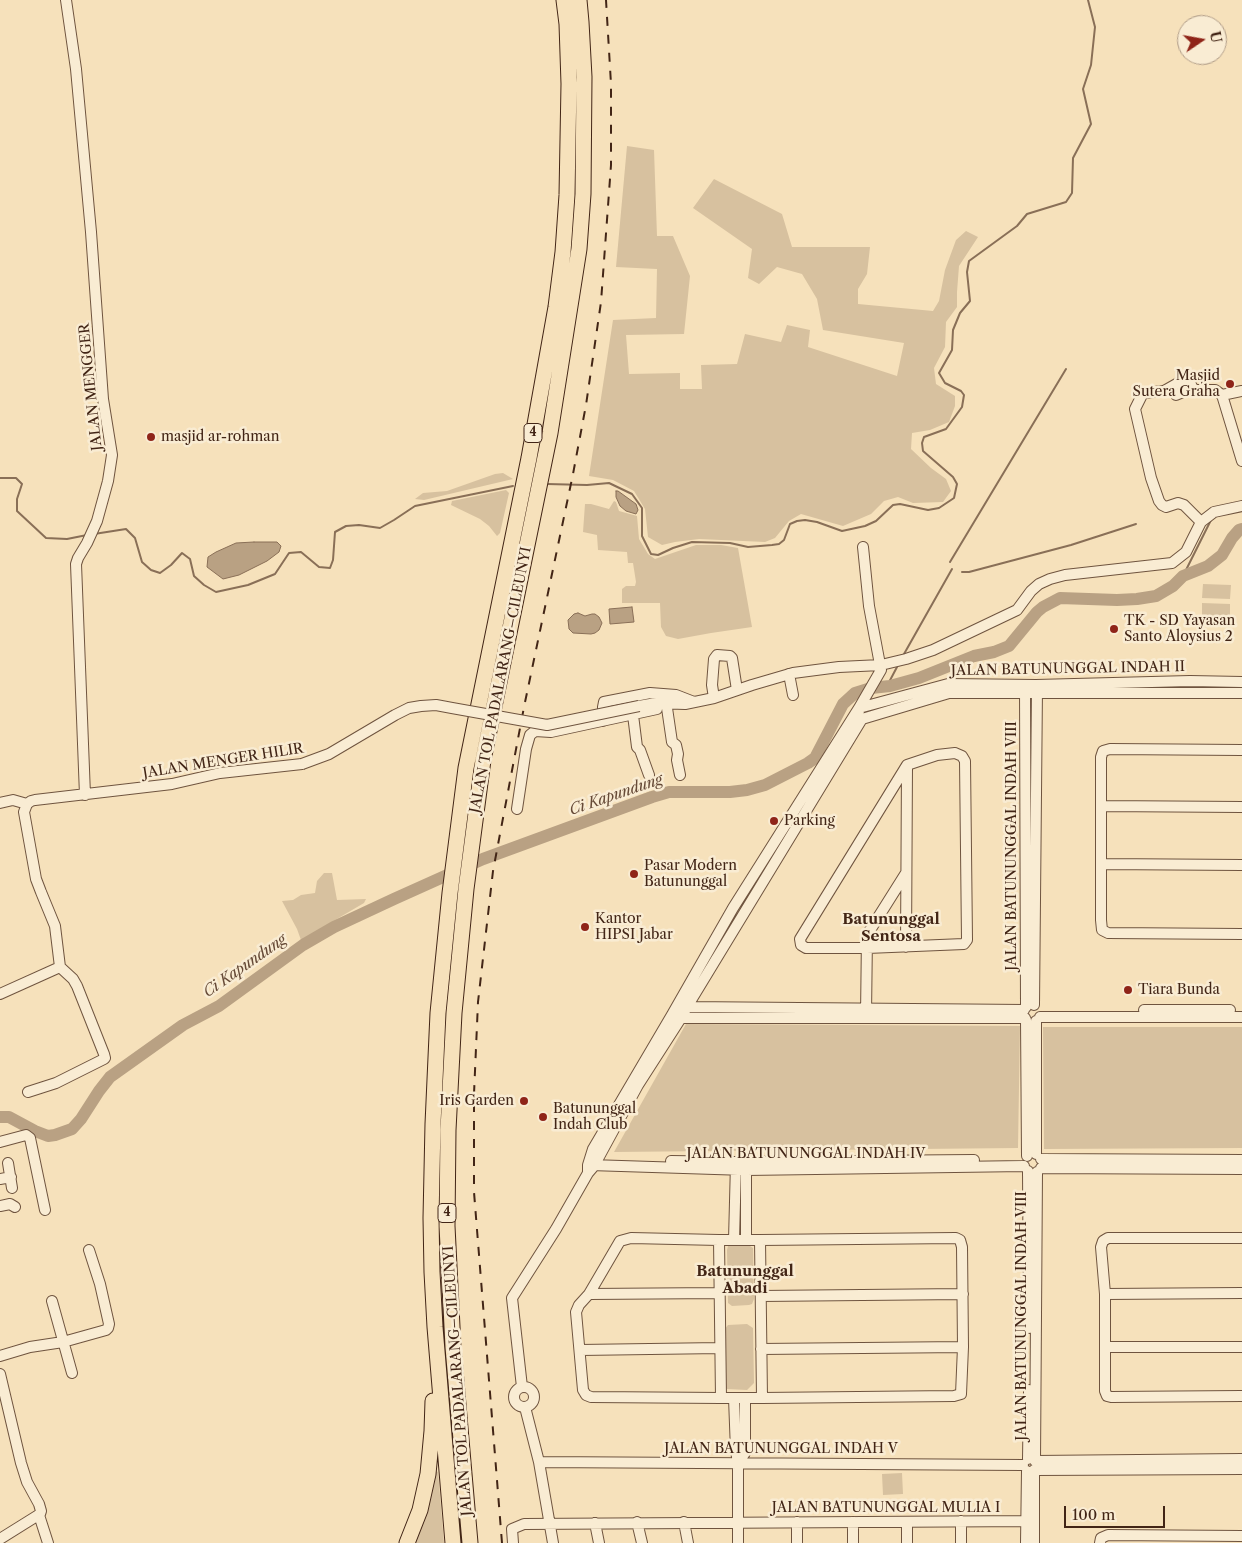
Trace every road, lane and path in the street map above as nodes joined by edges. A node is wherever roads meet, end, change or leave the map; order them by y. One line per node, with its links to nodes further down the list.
1 (66, 0): 31 (street, JALAN MENGGER)
2 (564, 0): 76 (highway, JALAN TOL PADALARANG–CILEUNYI / 4)
3 (579, 0): 110 (highway, JALAN TOL PADALARANG–CILEUNYI / 4)
4 (1194, 389): 6 (street); 7 (street); 11 (street)
5 (1242, 392): 6 (street)
6 (1222, 395): 8 (street)
7 (1176, 396)
8 (1237, 428): 9 (street)
9 (1242, 461)
10 (1242, 506): 11 (street)
11 (1201, 522): 13 (street)
12 (863, 547): 13 (street)
13 (881, 668): 14 (street); 24 (street)
14 (789, 674): 18 (street); 20 (street)
15 (1242, 682): 17 (street, JALAN BATUNUNGGAL INDAH II)
16 (1026, 689): 17 (street, JALAN BATUNUNGGAL INDAH II); 24 (street, JALAN BATUNUNGGAL INDAH II); 48 (street, JALAN BATUNUNGGAL INDAH VIII)
17 (1037, 689): 19 (street, JALAN BATUNUNGGAL INDAH II); 48 (street, JALAN BATUNUNGGAL INDAH VIII)
18 (737, 690): 21 (street); 21 (street)
19 (1242, 693)
20 (793, 695)
21 (714, 698): 22 (street)
22 (690, 703): 23 (street); 26 (street); 31 (street, JALAN MENGER HILIR, bridge)
23 (667, 708): 25 (street); 30 (street)
24 (861, 709): 46 (street)
25 (633, 715): 26 (street); 29 (street)
26 (603, 721): 36 (street)
27 (1242, 750): 34 (street)
28 (907, 765): 39 (street); 41 (street); 42 (street)
29 (649, 775)
30 (680, 775)
31 (85, 795): 33 (street, JALAN MENGER HILIR)
32 (0, 803): 33 (street, JALAN MENGER HILIR)
33 (27, 804): 43 (street)
34 (1101, 806): 35 (street); 37 (street)
35 (1242, 807)
36 (517, 809)
37 (1101, 864): 38 (street); 40 (street)
38 (1242, 865)
39 (906, 872): 41 (street); 42 (street)
40 (1242, 934)
41 (906, 947): 42 (street)
42 (870, 948): 47 (street)
43 (60, 967): 44 (street); 50 (street)
44 (0, 994)
45 (1242, 1010): 48 (street)
46 (679, 1012): 47 (street); 55 (street)
47 (870, 1013): 48 (street)
48 (1031, 1014): 49 (street); 53 (street, JALAN BATUNUNGGAL INDAH VIII)
49 (1242, 1017)
50 (28, 1092)
51 (0, 1142): 62 (street)
52 (1242, 1160): 56 (street, JALAN BATUNUNGGAL INDAH IV)
53 (1032, 1163): 56 (street, JALAN BATUNUNGGAL INDAH IV); 57 (street, JALAN BATUNUNGGAL INDAH IV); 95 (street, JALAN BATUNUNGGAL INDAH VIII)
54 (8, 1164): 59 (street)
55 (591, 1165): 57 (street, JALAN BATUNUNGGAL INDAH IV); 92 (street)
56 (1190, 1165): 58 (street, JALAN BATUNUNGGAL INDAH IV)
57 (741, 1166): 65 (street); 66 (street)
58 (1242, 1169)
59 (0, 1179)
60 (0, 1206): 61 (street)
61 (15, 1207)
62 (45, 1210)
63 (1242, 1238): 73 (street)
64 (720, 1240): 65 (street); 69 (street); 71 (street)
65 (734, 1240): 66 (street)
66 (746, 1240): 67 (street)
67 (760, 1240): 72 (street); 74 (street)
68 (89, 1250): 77 (street)
69 (720, 1293): 71 (street); 81 (street)
70 (1242, 1293): 73 (street)
71 (589, 1294): 83 (street)
72 (963, 1294): 74 (street); 78 (street)
73 (1105, 1294): 79 (street)
74 (761, 1296): 82 (street)
75 (52, 1301): 77 (street)
76 (435, 1327): 112 (highway); 113 (highway, JALAN TOL PADALARANG–CILEUNYI / 4)
77 (63, 1342): 84 (street); 85 (street)
78 (963, 1347): 82 (street); 90 (street)
79 (1106, 1347): 80 (street); 87 (street)
80 (1242, 1347)
81 (720, 1348): 83 (street); 88 (street)
82 (761, 1349): 90 (street)
83 (580, 1350): 88 (street)
84 (0, 1356)
85 (72, 1373)
86 (0, 1374): 97 (street)
87 (1242, 1396)
88 (721, 1398): 89 (street)
89 (740, 1398): 90 (street); 93 (street)
90 (762, 1398)
91 (1242, 1459): 94 (street, JALAN BATUNUNGGAL INDAH V)
92 (539, 1462): 93 (street, JALAN BATUNUNGGAL INDAH V); 106 (street)
93 (738, 1463): 95 (street, JALAN BATUNUNGGAL INDAH V); 102 (street)
94 (1187, 1464): 95 (street, JALAN BATUNUNGGAL INDAH V); 96 (street, JALAN BATUNUNGGAL INDAH V)
95 (1030, 1465): 99 (street, JALAN BATUNUNGGAL INDAH VIII)
96 (1242, 1469)
97 (39, 1515): 109 (street); 111 (street)
98 (961, 1521): 99 (street, JALAN BATUNUNGGAL MULIA I); 105 (street, JALAN BATUNUNGGAL MULIA I); 123 (street)
99 (1030, 1521): 124 (street, JALAN BATUNUNGGAL INDAH VIII); 125 (street, JALAN BATUNUNGGAL INDAH VIII)
100 (637, 1522): 101 (street, JALAN BATUNUNGGAL MULIA I); 107 (street, JALAN BATUNUNGGAL MULIA I); 117 (street)
101 (684, 1522): 102 (street, JALAN BATUNUNGGAL MULIA I); 118 (street)
102 (738, 1522): 103 (street, JALAN BATUNUNGGAL MULIA I); 119 (street)
103 (798, 1522): 104 (street, JALAN BATUNUNGGAL MULIA I); 120 (street)
104 (853, 1522): 105 (street, JALAN BATUNUNGGAL MULIA I); 121 (street)
105 (908, 1522): 122 (street)
106 (549, 1523): 107 (street, JALAN BATUNUNGGAL MULIA I); 114 (street, JALAN BATUNUNGGAL MULIA I); 115 (street)
107 (595, 1523): 116 (street)
108 (1242, 1536): 126 (street)
109 (0, 1539)
110 (470, 1541)
111 (48, 1543)
112 (408, 1543)
113 (453, 1543)
114 (513, 1543)
115 (553, 1543)
116 (599, 1543)
117 (642, 1543)
118 (688, 1543)
119 (738, 1543)
120 (797, 1543)
121 (853, 1543)
122 (907, 1543)
123 (961, 1543)
124 (1026, 1543)
125 (1034, 1543)
126 (1100, 1543)

